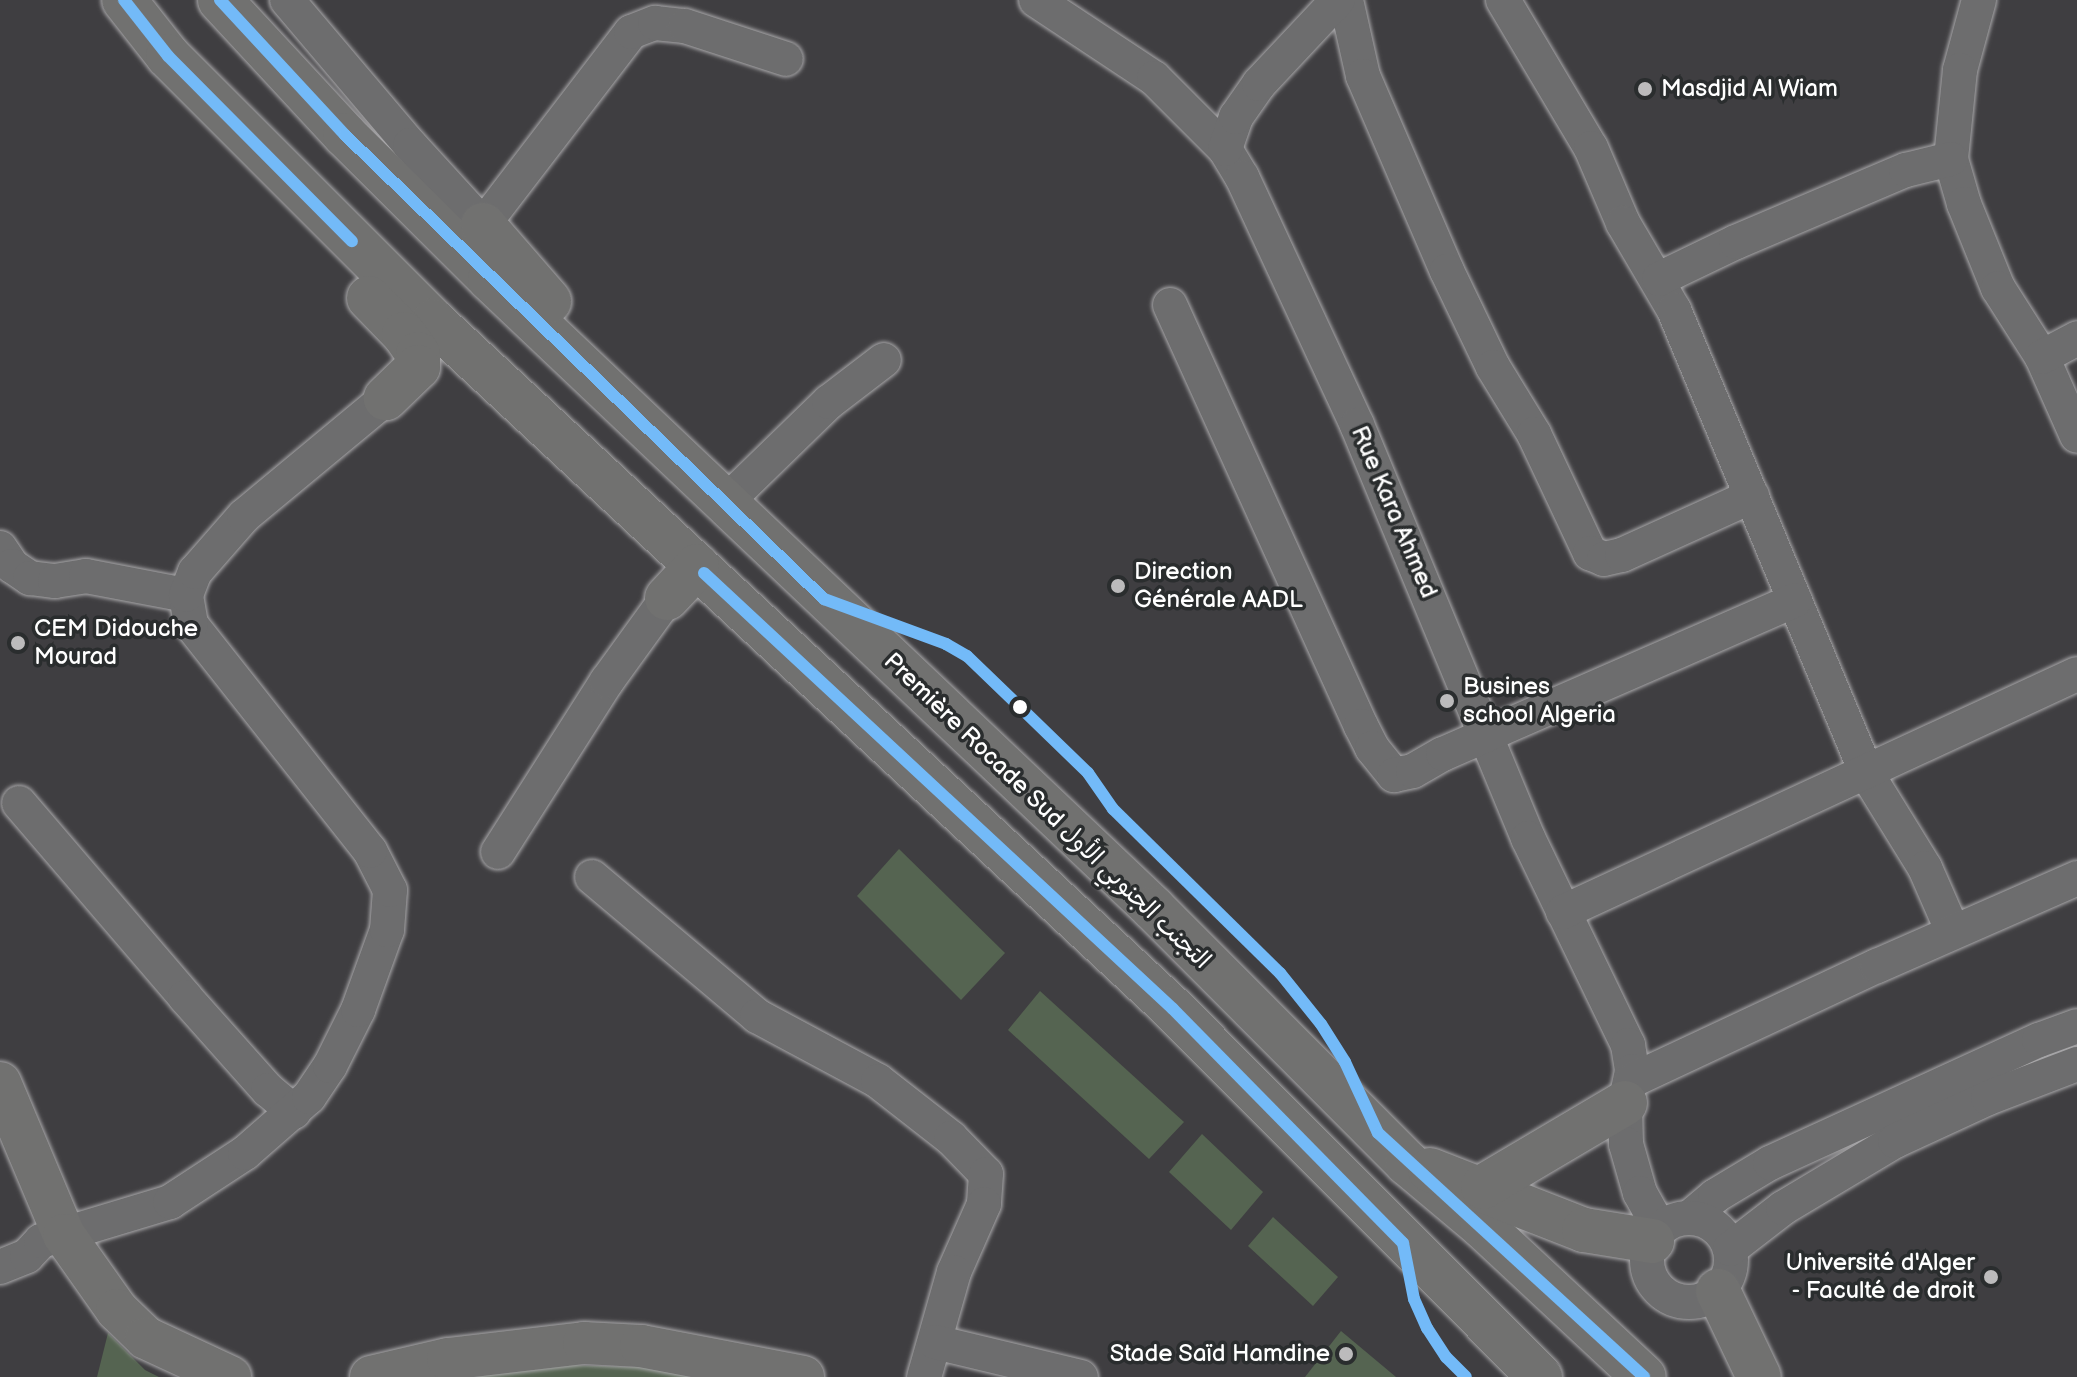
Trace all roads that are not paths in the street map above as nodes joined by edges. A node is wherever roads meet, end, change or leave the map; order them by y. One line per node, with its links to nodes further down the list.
1 (124, 0): 10 (highway)
2 (220, 0): 21 (highway, Première Rocade Sud التجنب الجنوبي الأول)
3 (287, 0): 13 (street)
4 (1036, 0): 11 (street, Rue Kara Ahmed)
5 (1338, 0): 11 (street)
6 (1346, 0): 22 (street)
7 (1503, 0): 14 (street)
8 (1979, 0): 12 (street)
9 (786, 59): 13 (street)
10 (218, 107): 19 (highway); 24 (highway)
11 (1225, 149): 29 (street, Rue Kara Ahmed)
12 (1951, 159): 14 (street); 17 (street)
13 (483, 225): 21 (highway)
14 (1659, 279): 22 (street)
15 (1170, 305): 29 (street)
16 (2077, 338): 17 (street)
17 (2042, 357): 20 (street)
18 (884, 360): 21 (street)
19 (386, 398): 25 (street)
20 (2077, 436)
21 (718, 495): 42 (highway, Première Rocade Sud التجنب الجنوبي الأول)
22 (1752, 496): 27 (street)
23 (0, 548): 25 (street)
24 (697, 566): 26 (highway); 55 (highway)
25 (186, 595): 41 (street)
26 (667, 598): 32 (street)
27 (1795, 600): 29 (street); 30 (street)
28 (2077, 674): 30 (street)
29 (1487, 735): 35 (street, Rue Kara Ahmed)
30 (1867, 774): 35 (street); 36 (street)
31 (19, 803): 41 (street)
32 (498, 852)
33 (592, 877): 49 (street)
34 (2077, 878): 36 (street)
35 (1563, 912): 40 (street, Rue Kara Ahmed)
36 (1953, 932): 40 (street)
37 (2077, 1026): 44 (street)
38 (2077, 1064): 46 (street)
39 (0, 1083): 45 (main road)
40 (1628, 1092): 43 (highway); 44 (street, Rue Kara Ahmed)
41 (294, 1112): 45 (street)
42 (1407, 1163): 43 (highway); 56 (highway, Première Rocade Sud التجنب الجنوبي الأول)
43 (1483, 1187): 44 (highway)
44 (1671, 1227): 46 (street); 48 (street)
45 (64, 1235): 47 (street); 50 (main road)
46 (1730, 1249): 48 (street)
47 (0, 1267)
48 (1718, 1291): 57 (highway)
49 (935, 1342): 53 (street); 54 (street)
50 (230, 1377)
51 (371, 1377): 52 (main road)
52 (803, 1377)
53 (924, 1377)
54 (1081, 1377)
55 (1540, 1377)
56 (1644, 1377)
57 (1759, 1377)

